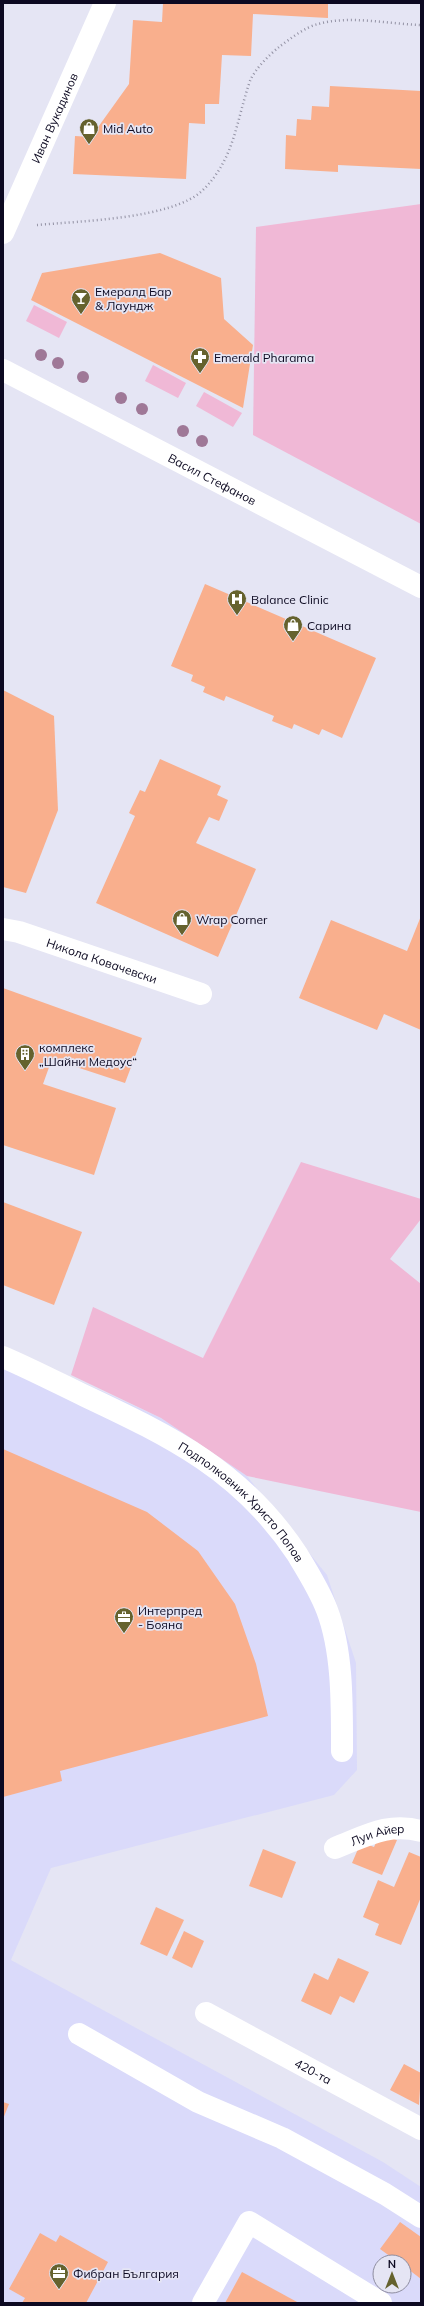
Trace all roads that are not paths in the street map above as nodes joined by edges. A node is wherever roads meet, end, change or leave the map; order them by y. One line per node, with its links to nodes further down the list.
1 (105, 3): 2 (street, Иван Вукадинов)
2 (4, 231)
3 (3, 370): 4 (street, Васил Стефанов)
4 (421, 587)
5 (3, 929): 6 (street, Никола Ковачевски)
6 (201, 994)
7 (3, 1357): 8 (street, Подполковник Христо Попов)
8 (342, 1751)
9 (421, 1831): 10 (street, Луи Айер)
10 (335, 1848)
11 (206, 2013): 13 (street, 420-та)
12 (79, 2034): 14 (street)
13 (421, 2129)
14 (421, 2217)
15 (203, 2303): 16 (street)
16 (381, 2303)

